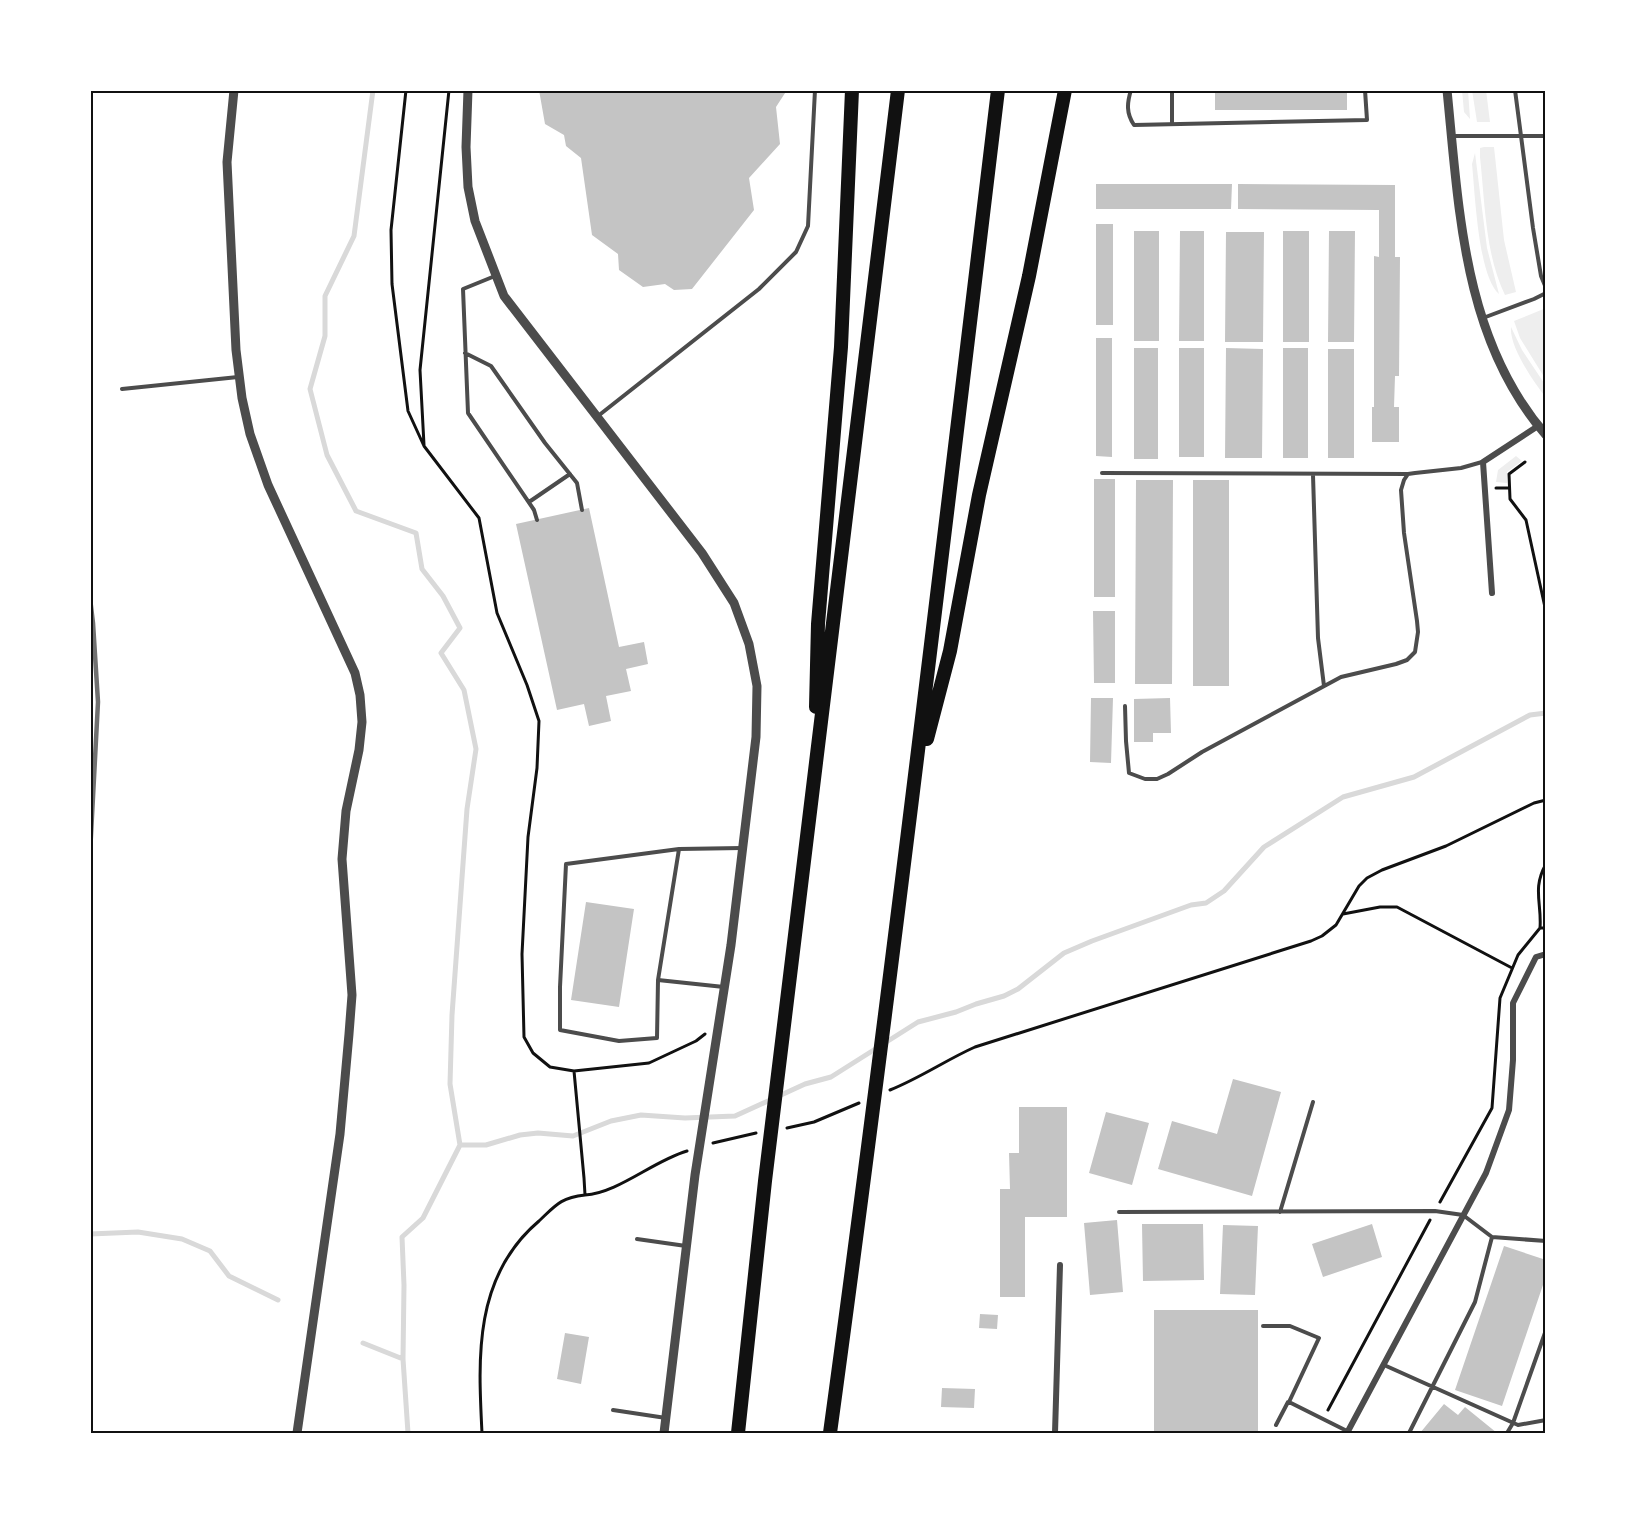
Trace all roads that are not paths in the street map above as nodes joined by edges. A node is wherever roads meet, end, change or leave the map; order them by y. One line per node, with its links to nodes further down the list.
1 (234, 90): 22 (street)
2 (468, 90): 17 (street)
3 (815, 90): 24 (lane)
4 (852, 90): 39 (highway)
5 (898, 90): 39 (highway)
6 (998, 90): 38 (highway)
7 (1131, 90): 13 (lane)
8 (1172, 90): 13 (lane)
9 (1365, 90): 13 (lane)
10 (1447, 90): 14 (street)
11 (1515, 90): 15 (lane)
12 (1064, 92): 38 (highway)
13 (1172, 124)
14 (1452, 136): 15 (lane); 20 (street)
15 (1521, 136): 16 (lane); 18 (lane)
16 (1546, 136)
17 (495, 276): 21 (lane); 24 (street)
18 (1546, 288)
19 (1546, 293): 20 (lane)
20 (1483, 318): 25 (street)
21 (465, 353): 29 (lane); 32 (lane)
22 (239, 377): 23 (lane); 65 (street)
23 (122, 389)
24 (596, 417): 40 (street)
25 (1538, 426): 26 (street); 27 (street)
26 (1546, 435)
27 (1483, 462): 31 (lane); 35 (street)
28 (1102, 473): 30 (lane)
29 (570, 474): 32 (lane); 33 (lane)
30 (1313, 474): 31 (lane); 36 (lane)
31 (1408, 474): 36 (lane)
32 (528, 502): 34 (lane)
33 (582, 510)
34 (537, 520)
35 (1492, 593)
36 (1323, 686): 37 (lane)
37 (1125, 706)
38 (914, 791): 68 (highway)
39 (813, 796): 67 (highway)
40 (743, 848): 41 (lane); 44 (street)
41 (679, 849): 43 (lane); 43 (lane)
42 (1546, 954): 48 (street)
43 (658, 980): 44 (lane)
44 (725, 987): 52 (street)
45 (1312, 1102): 47 (lane)
46 (1119, 1212): 47 (lane)
47 (1280, 1212): 48 (lane)
48 (1463, 1215): 49 (lane); 56 (street)
49 (1492, 1237): 51 (lane); 57 (lane)
50 (637, 1239): 52 (lane)
51 (1546, 1241)
52 (687, 1246): 60 (street)
53 (1060, 1265): 69 (street)
54 (1263, 1326): 58 (lane)
55 (1546, 1330): 62 (lane)
56 (1383, 1365): 57 (lane); 64 (street)
57 (1432, 1387): 62 (lane); 70 (lane)
58 (1288, 1402): 63 (lane); 64 (lane)
59 (613, 1410): 60 (lane)
60 (666, 1418): 66 (street)
61 (1546, 1420): 62 (lane)
62 (1513, 1423): 71 (lane)
63 (1275, 1425)
64 (1347, 1432)
65 (297, 1433)
66 (664, 1433)
67 (738, 1433)
68 (830, 1433)
69 (1055, 1433)
70 (1409, 1433)
71 (1507, 1433)

